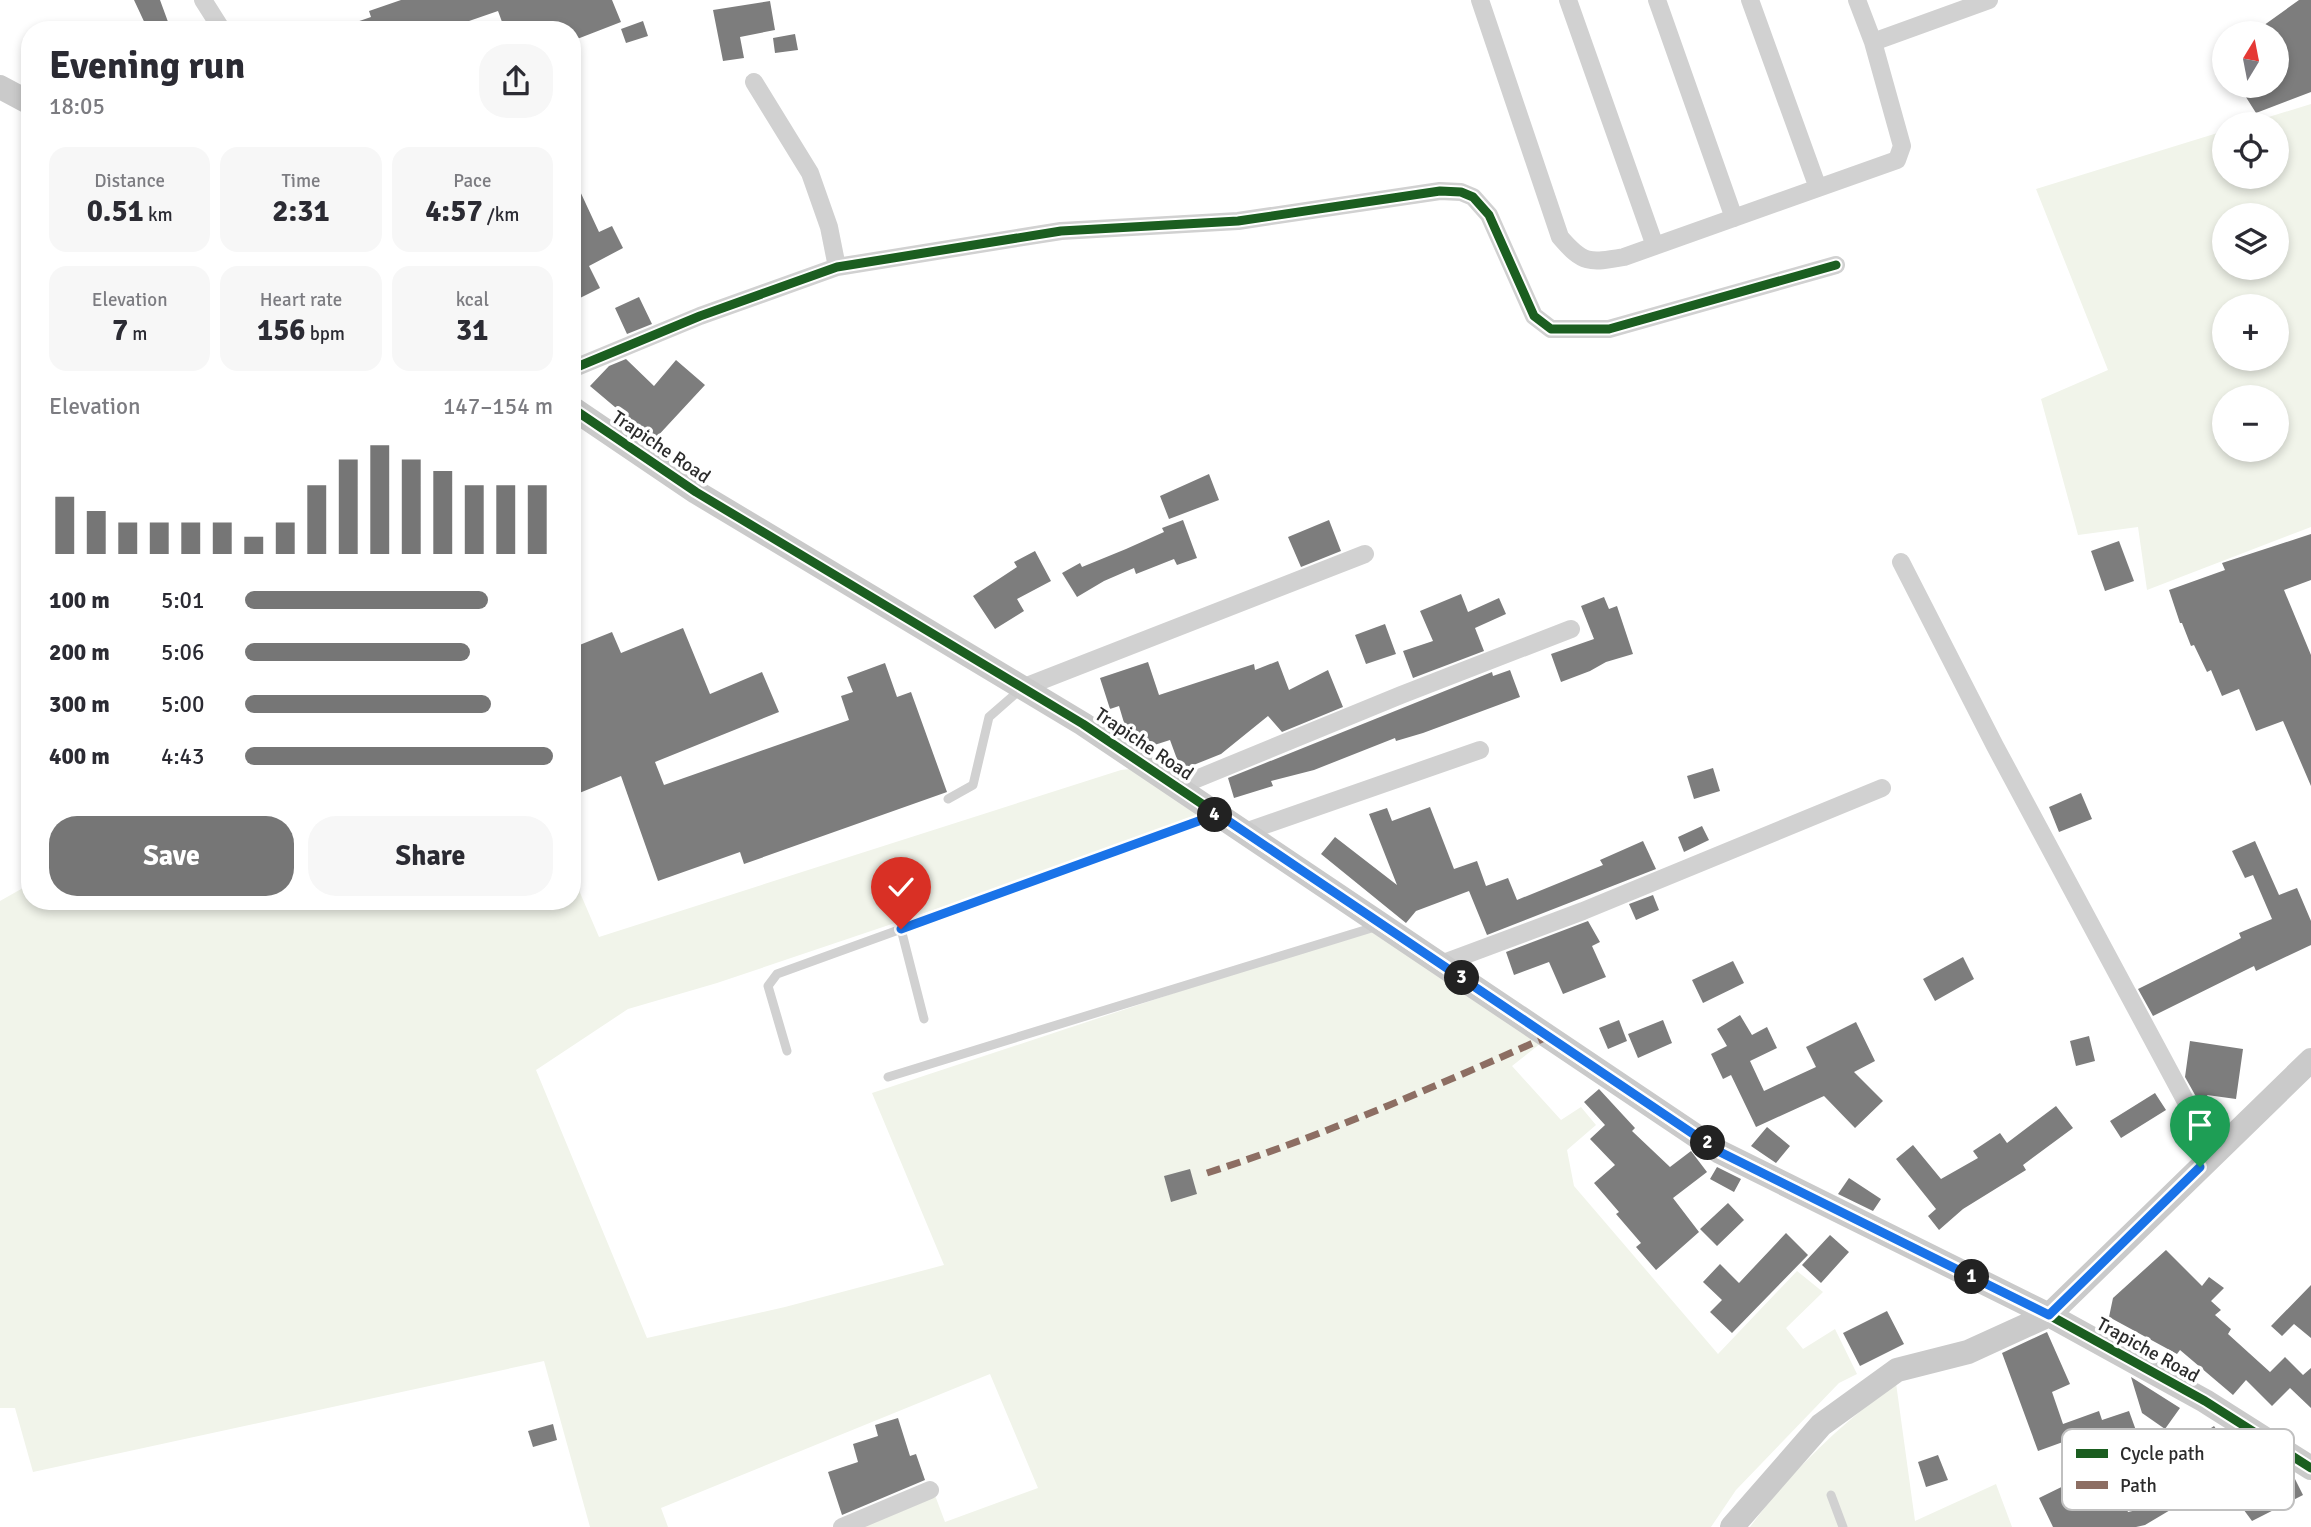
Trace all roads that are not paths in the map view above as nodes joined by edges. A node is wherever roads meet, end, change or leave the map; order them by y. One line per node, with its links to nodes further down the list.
1 (203, 0): 9 (street)
2 (1480, 0): 16 (street)
3 (1568, 0): 16 (street)
4 (1657, 0): 15 (street)
5 (1750, 0): 14 (street)
6 (1857, 0): 10 (street)
7 (1989, 0): 8 (street)
8 (1958, 5): 10 (street)
9 (216, 21)
10 (1873, 43): 14 (street)
11 (754, 82): 18 (street)
12 (0, 87): 13 (street)
13 (21, 98)
14 (1818, 188): 15 (street)
15 (1734, 218): 16 (street)
16 (1655, 246)
17 (1836, 265): 18 (street)
18 (836, 267): 19 (street)
19 (581, 365)
20 (581, 414): 24 (street, Trapiche Road)
21 (1365, 554): 24 (street)
22 (1901, 562): 38 (street)
23 (1571, 629): 26 (street)
24 (1022, 688): 26 (street, Trapiche Road); 28 (lane)
25 (1480, 750): 30 (street)
26 (1177, 787): 29 (street, Trapiche Road)
27 (1882, 788): 33 (street)
28 (948, 799)
29 (1218, 814): 30 (street, Trapiche Road); 32 (lane)
30 (1245, 832): 31 (street, Trapiche Road)
31 (1382, 925): 33 (street, Trapiche Road); 37 (lane)
32 (901, 929): 34 (lane); 35 (lane)
33 (1441, 964): 39 (street, Trapiche Road)
34 (924, 1019)
35 (788, 1051)
36 (2311, 1060): 38 (street)
37 (888, 1077)
38 (2214, 1154): 39 (street)
39 (2049, 1315): 40 (street, Trapiche Road); 46 (street)
40 (2248, 1429)
41 (2294, 1457): 42 (street, Trapiche Road)
42 (2311, 1468)
43 (930, 1490): 45 (street)
44 (1831, 1495): 47 (lane)
45 (842, 1527)
46 (1732, 1527)
47 (1843, 1527)

